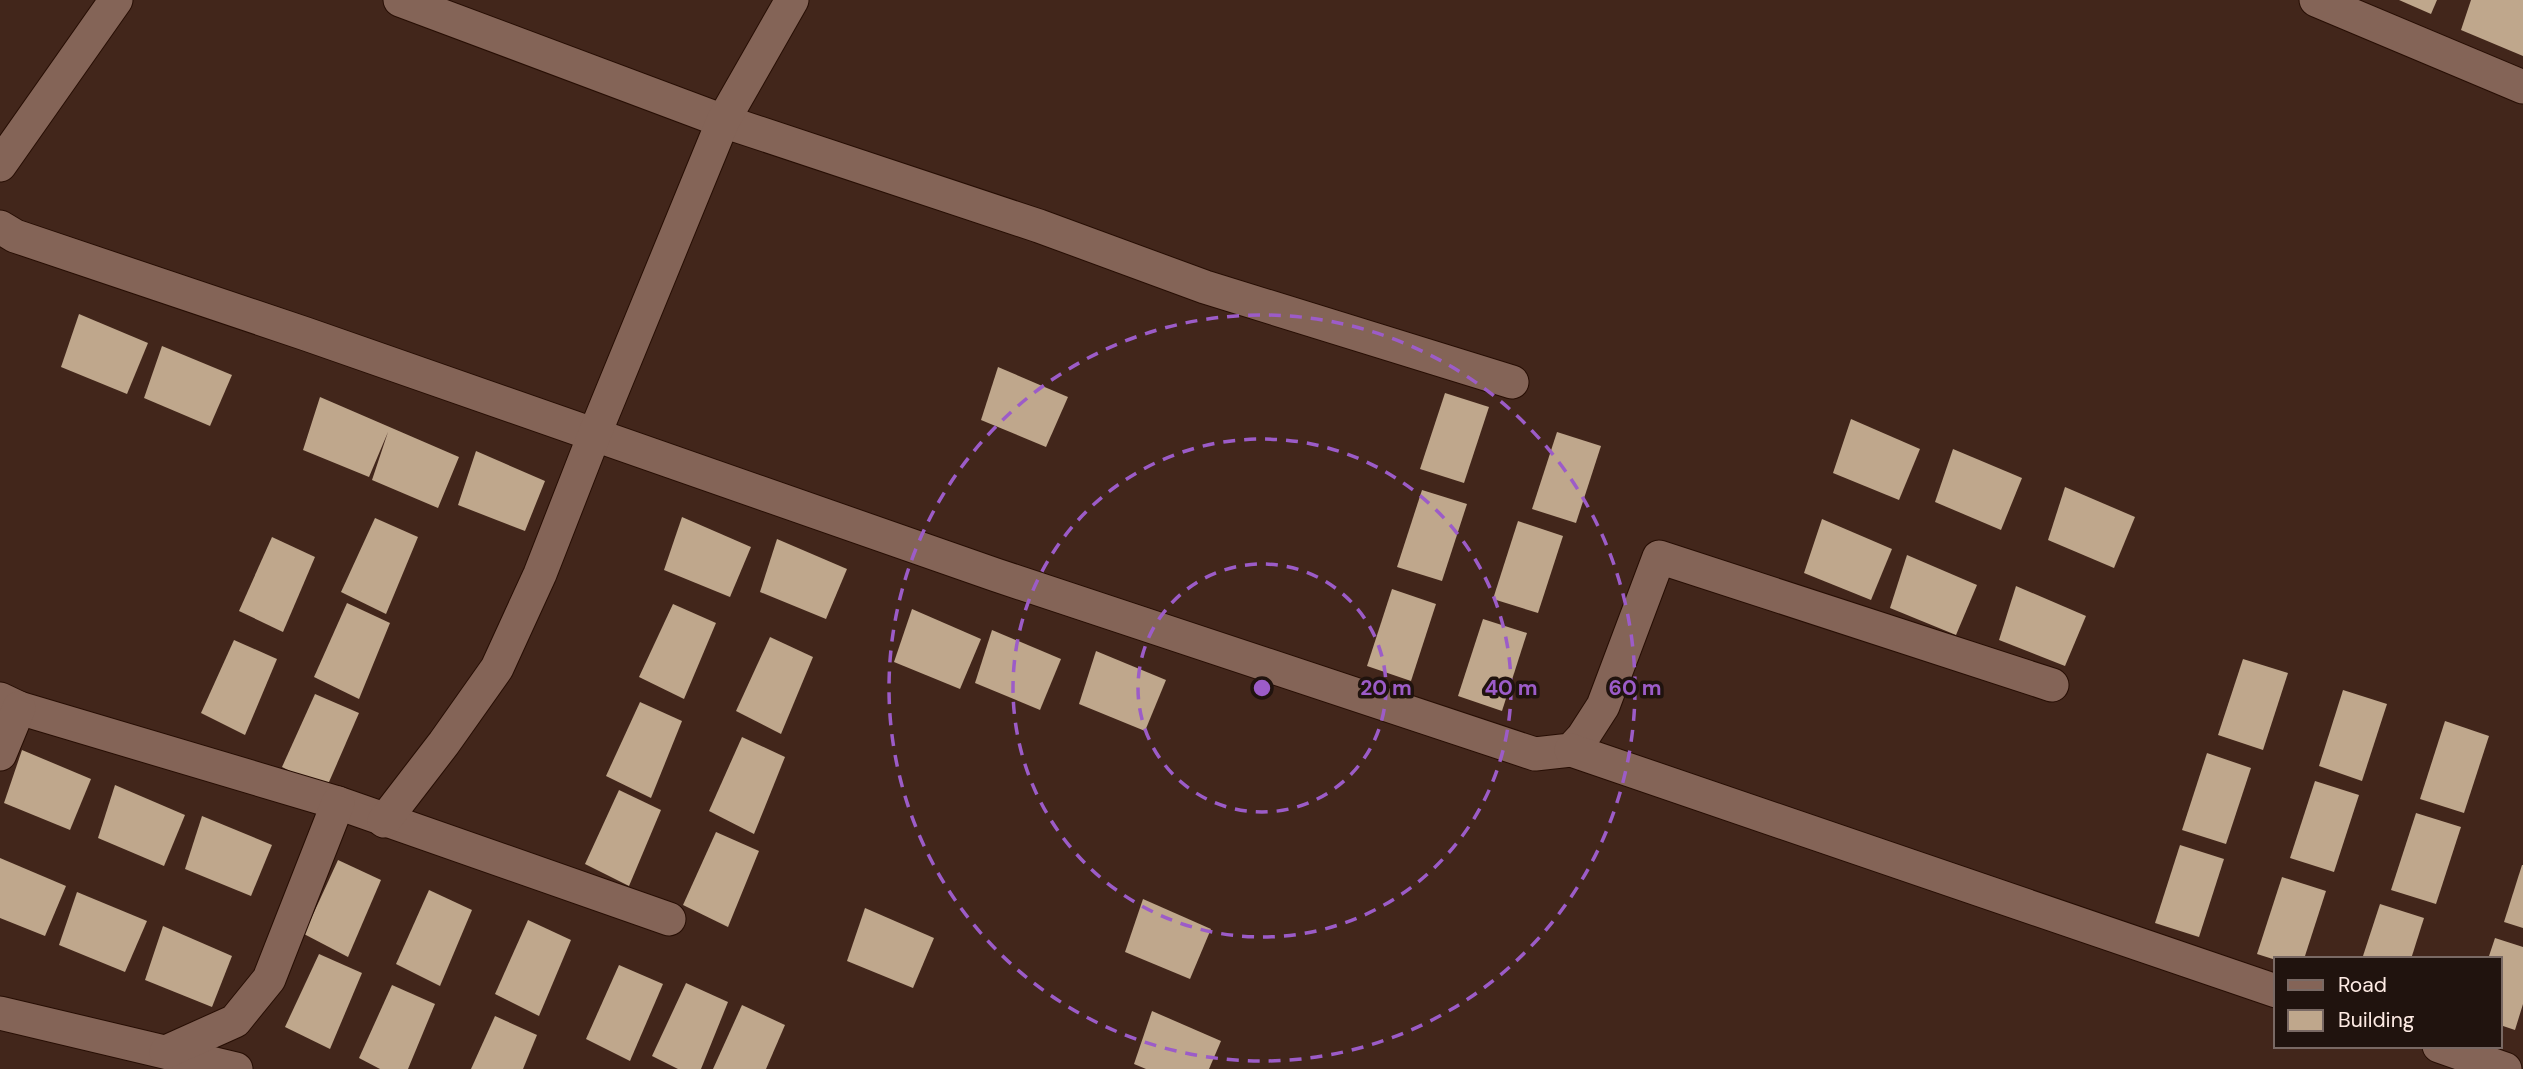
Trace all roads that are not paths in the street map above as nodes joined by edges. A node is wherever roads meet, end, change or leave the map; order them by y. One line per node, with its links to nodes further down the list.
1 (116, 0): 7 (street)
2 (400, 0): 6 (street)
3 (792, 0): 6 (street)
4 (2316, 0): 5 (street)
5 (2523, 87)
6 (723, 121): 9 (street); 10 (street)
7 (0, 165)
8 (0, 227): 10 (street)
9 (1512, 382)
10 (594, 433): 13 (street); 16 (street)
11 (2052, 685): 13 (street)
12 (9, 704): 14 (street); 15 (street)
13 (1571, 750): 18 (street)
14 (0, 754)
15 (338, 803): 16 (street); 21 (street)
16 (384, 821): 17 (street)
17 (669, 919)
18 (2274, 990)
19 (0, 1013): 21 (street)
20 (2445, 1048): 23 (street)
21 (166, 1052): 22 (street)
22 (236, 1069)
23 (2505, 1069)

